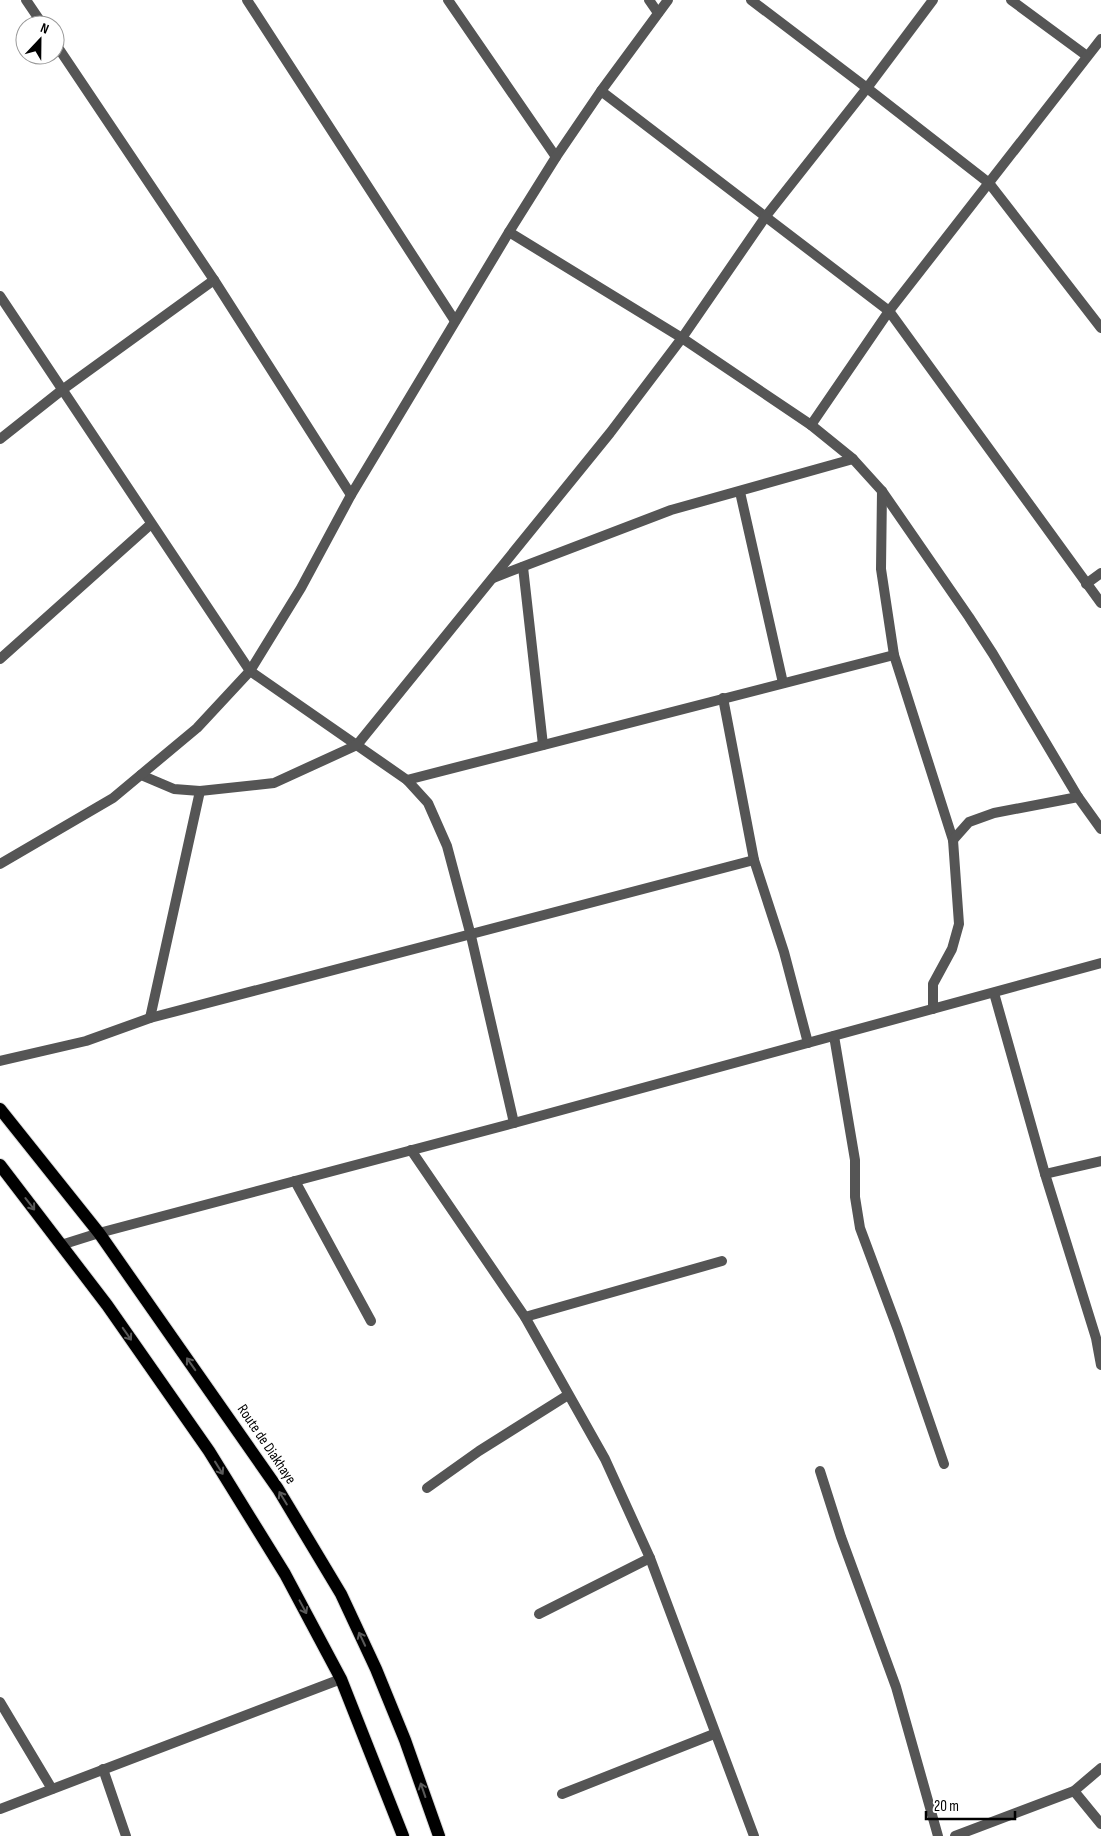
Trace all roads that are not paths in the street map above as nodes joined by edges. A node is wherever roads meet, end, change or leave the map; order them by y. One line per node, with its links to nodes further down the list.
1 (26, 0): 10 (street)
2 (247, 0): 23 (street)
3 (448, 0): 16 (street)
4 (649, 0): 9 (street)
5 (668, 0): 9 (street)
6 (751, 0): 14 (street)
7 (932, 0): 14 (street)
8 (1011, 0): 12 (street)
9 (658, 13): 15 (street)
10 (36, 15)
11 (1099, 46): 12 (street)
12 (1087, 56): 17 (street)
13 (65, 58): 20 (street)
14 (867, 88): 17 (street); 18 (street)
15 (601, 91): 16 (street); 18 (street)
16 (556, 158): 19 (street)
17 (990, 183): 22 (street); 24 (street)
18 (766, 216): 22 (street); 25 (street)
19 (509, 232): 23 (street); 25 (street)
20 (214, 280): 26 (street); 32 (street)
21 (0, 296): 26 (street)
22 (889, 311): 27 (street); 37 (street)
23 (455, 321): 32 (street)
24 (1101, 328)
25 (682, 338): 27 (street); 36 (street)
26 (62, 390): 28 (street); 33 (street)
27 (811, 425): 29 (street)
28 (0, 438)
29 (853, 459): 30 (street); 31 (street)
30 (882, 491): 39 (street); 49 (street)
31 (740, 492): 34 (street); 42 (street)
32 (351, 494): 41 (street)
33 (152, 524): 40 (street); 41 (street)
34 (523, 567): 36 (street); 45 (street)
35 (1101, 573): 37 (street)
36 (491, 579): 44 (street)
37 (1086, 584): 38 (street)
38 (1101, 603)
39 (894, 655): 42 (street); 51 (street)
40 (0, 659)
41 (250, 672): 44 (street); 46 (street)
42 (784, 682): 43 (street)
43 (723, 698): 45 (street); 52 (street)
44 (357, 745): 47 (street); 48 (street)
45 (543, 745): 47 (street)
46 (141, 776): 48 (street); 53 (street)
47 (407, 780): 54 (street)
48 (200, 791): 58 (street)
49 (1078, 797): 50 (street); 51 (street)
50 (1101, 829)
51 (953, 840): 57 (street)
52 (754, 860): 54 (street); 60 (street)
53 (0, 864)
54 (471, 936): 58 (street); 63 (street)
55 (1101, 963): 56 (street)
56 (994, 993): 57 (street); 67 (street)
57 (933, 1009): 59 (street)
58 (150, 1018): 61 (street)
59 (834, 1036): 60 (street); 77 (street)
60 (808, 1043): 63 (street)
61 (0, 1061)
62 (0, 1109): 69 (main road, Route de Diakhaye)
63 (514, 1123): 64 (street)
64 (411, 1150): 68 (street); 72 (street)
65 (1101, 1161): 67 (street)
66 (0, 1165): 70 (main road, one-way to 70)
67 (1045, 1174): 74 (street)
68 (295, 1181): 69 (street); 73 (street)
69 (99, 1233): 70 (street); 94 (main road, Route de Diakhaye, one-way to 69)
70 (61, 1245): 82 (main road, one-way to 82)
71 (722, 1261): 72 (street)
72 (525, 1317): 76 (street)
73 (371, 1321)
74 (1098, 1338): 75 (street)
75 (1101, 1364)
76 (568, 1395): 79 (street); 80 (street)
77 (944, 1464)
78 (820, 1471): 96 (street)
79 (427, 1488)
80 (650, 1558): 81 (street); 84 (street)
81 (539, 1614)
82 (341, 1679): 86 (street); 93 (main road)
83 (0, 1702): 87 (street)
84 (714, 1734): 89 (street); 95 (street)
85 (1101, 1768): 88 (street)
86 (103, 1769): 87 (street); 92 (street)
87 (52, 1789): 90 (street)
88 (1074, 1791): 91 (street); 97 (street)
89 (562, 1794)
90 (0, 1809)
91 (1101, 1824)
92 (126, 1836)
93 (403, 1836)
94 (439, 1836)
95 (754, 1836)
96 (938, 1836)
97 (955, 1836)

